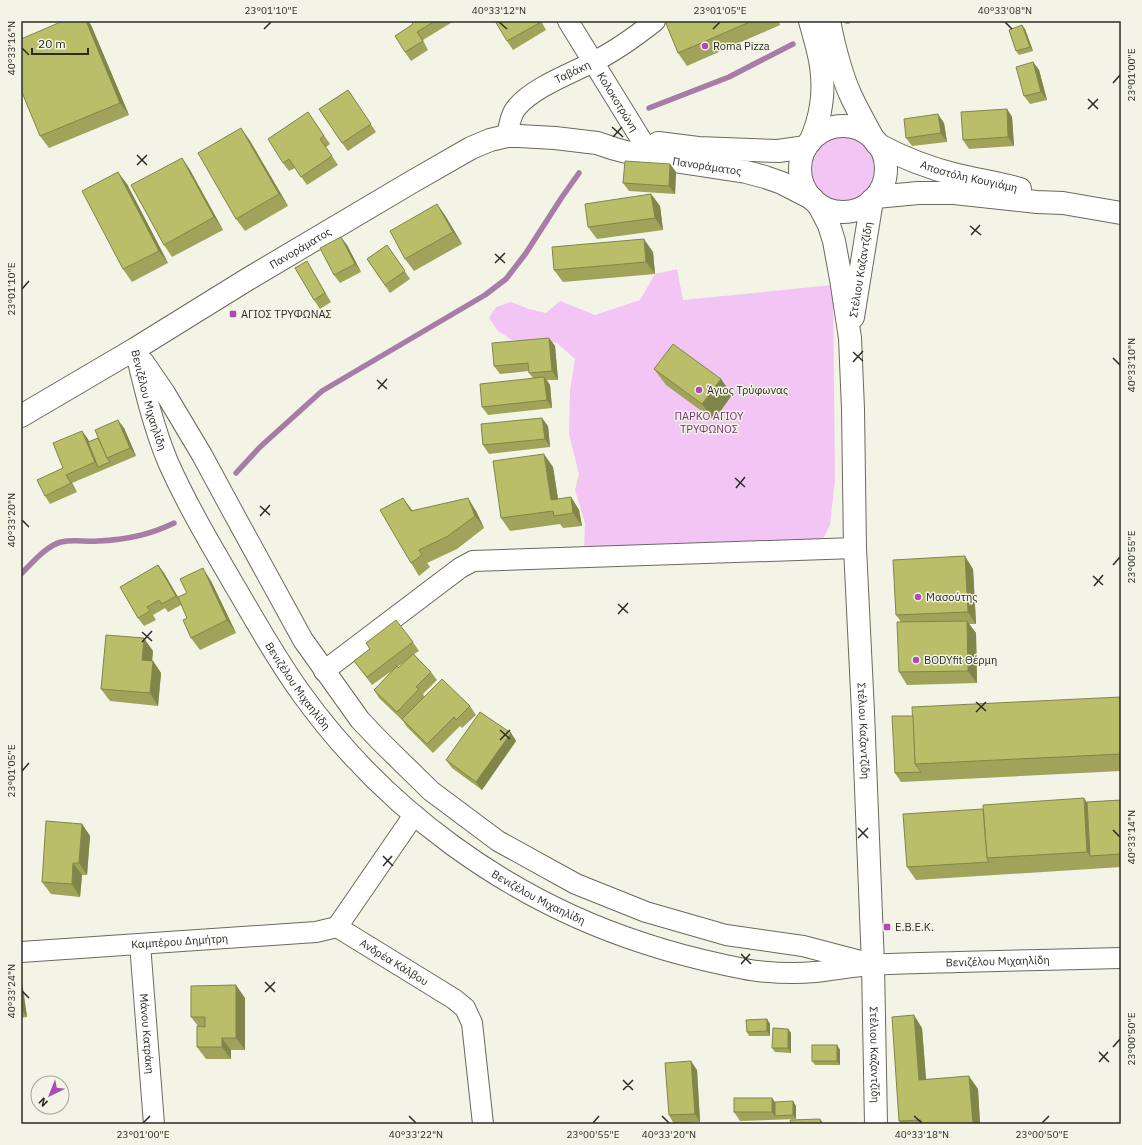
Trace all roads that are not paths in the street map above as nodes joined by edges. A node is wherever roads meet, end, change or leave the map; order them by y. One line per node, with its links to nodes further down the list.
1 (568, 21): 4 (street, Κολοκοτρώνη)
2 (655, 21): 4 (street, Ταβάκη)
3 (821, 33): 7 (main road); 9 (main road)
4 (593, 62): 5 (street, Ταβάκη); 6 (street, Κολοκοτρώνη)
5 (507, 136): 8 (main road, Πανοράματος); 15 (main road, Πανοράματος)
6 (642, 141): 8 (main road, Πανοράματος); 9 (main road, Πανοράματος)
7 (876, 142): 9 (main road); 10 (main road); 12 (main road, Αποστόλη Κουγιάμη)
8 (597, 143): 11 (main road, Πανοράματος)
9 (808, 145): 11 (main road)
10 (874, 198): 11 (main road); 12 (main road, Αποστόλη Κουγιάμη); 14 (main road, Στέλιου Καζαντζίδη)
11 (815, 201): 14 (main road, Στέλιου Καζαντζίδη)
12 (1063, 203): 13 (main road, Αποστόλη Κουγιάμη)
13 (1121, 214)
14 (850, 338): 17 (main road, Στέλιου Καζαντζίδη)
15 (135, 349): 16 (main road, Πανοράματος); 18 (street, Βενιζέλου Μιχαηλίδη); 19 (street, Βενιζέλου Μιχαηλίδη)
16 (21, 416)
17 (855, 548): 18 (street); 24 (main road, Στέλιου Καζαντζίδη)
18 (324, 671): 24 (street, Βενιζέλου Μιχαηλίδη)
19 (414, 815): 20 (street); 24 (street, Βενιζέλου Μιχαηλίδη)
20 (337, 927): 21 (street, Καμπέρου Δημήτρη); 26 (street, Ανδρέα Κάλβου)
21 (140, 944): 22 (street, Καμπέρου Δημήτρη); 25 (street, Μάνου Κατράκη)
22 (21, 952)
23 (1121, 958): 24 (street, Βενιζέλου Μιχαηλίδη)
24 (873, 965): 27 (main road, Στέλιου Καζαντζίδη)
25 (154, 1124)
26 (483, 1124)
27 (876, 1124)

